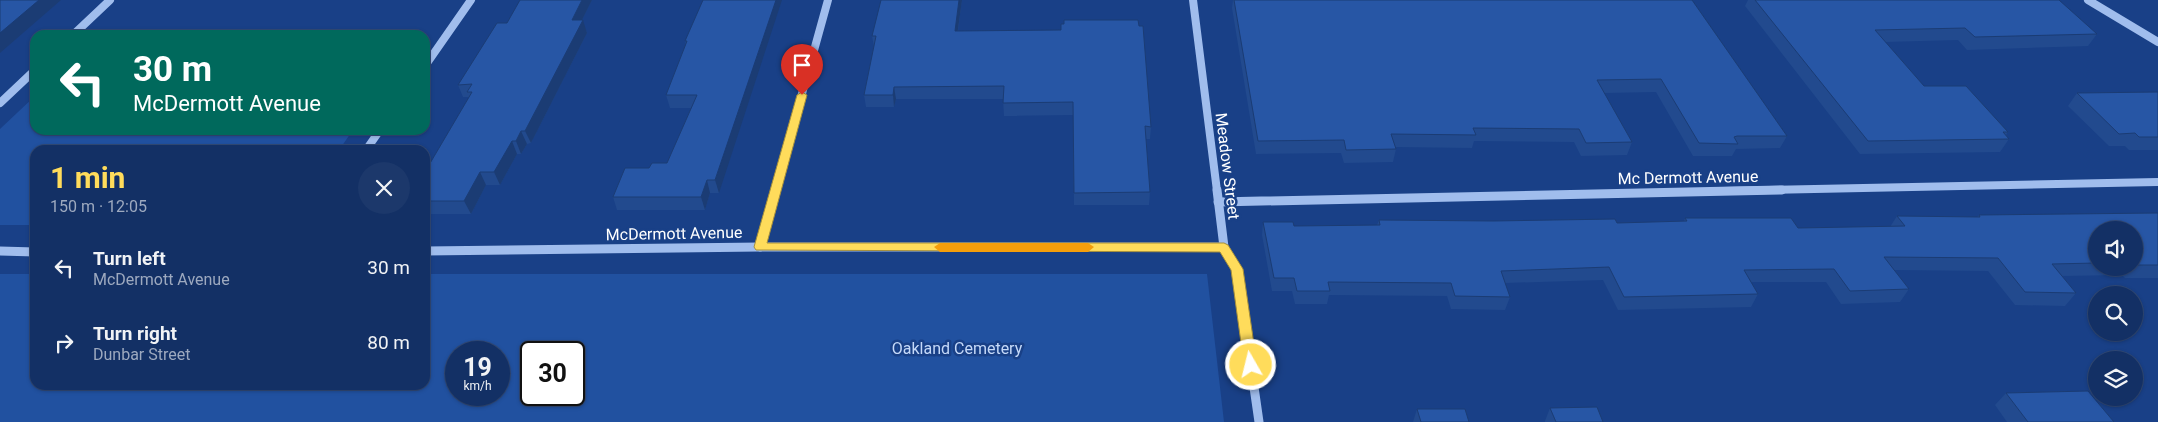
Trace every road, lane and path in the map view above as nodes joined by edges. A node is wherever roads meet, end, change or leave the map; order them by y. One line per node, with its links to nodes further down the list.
1 (110, 0): 6 (street)
2 (472, 0): 8 (street)
3 (828, 0): 13 (street)
4 (1192, 0): 12 (street, Meadow Street)
5 (2088, 0): 7 (street)
6 (78, 30)
7 (2158, 42)
8 (430, 59)
9 (30, 75): 10 (street)
10 (0, 103)
11 (2158, 182): 12 (street, Mc Dermott Avenue)
12 (1218, 202): 14 (street, Meadow Street)
13 (760, 247): 14 (street, McDermott Avenue); 15 (street, McDermott Avenue)
14 (1224, 248): 18 (street, Meadow Street)
15 (430, 251)
16 (0, 252): 17 (street)
17 (30, 252)
18 (1259, 422)

